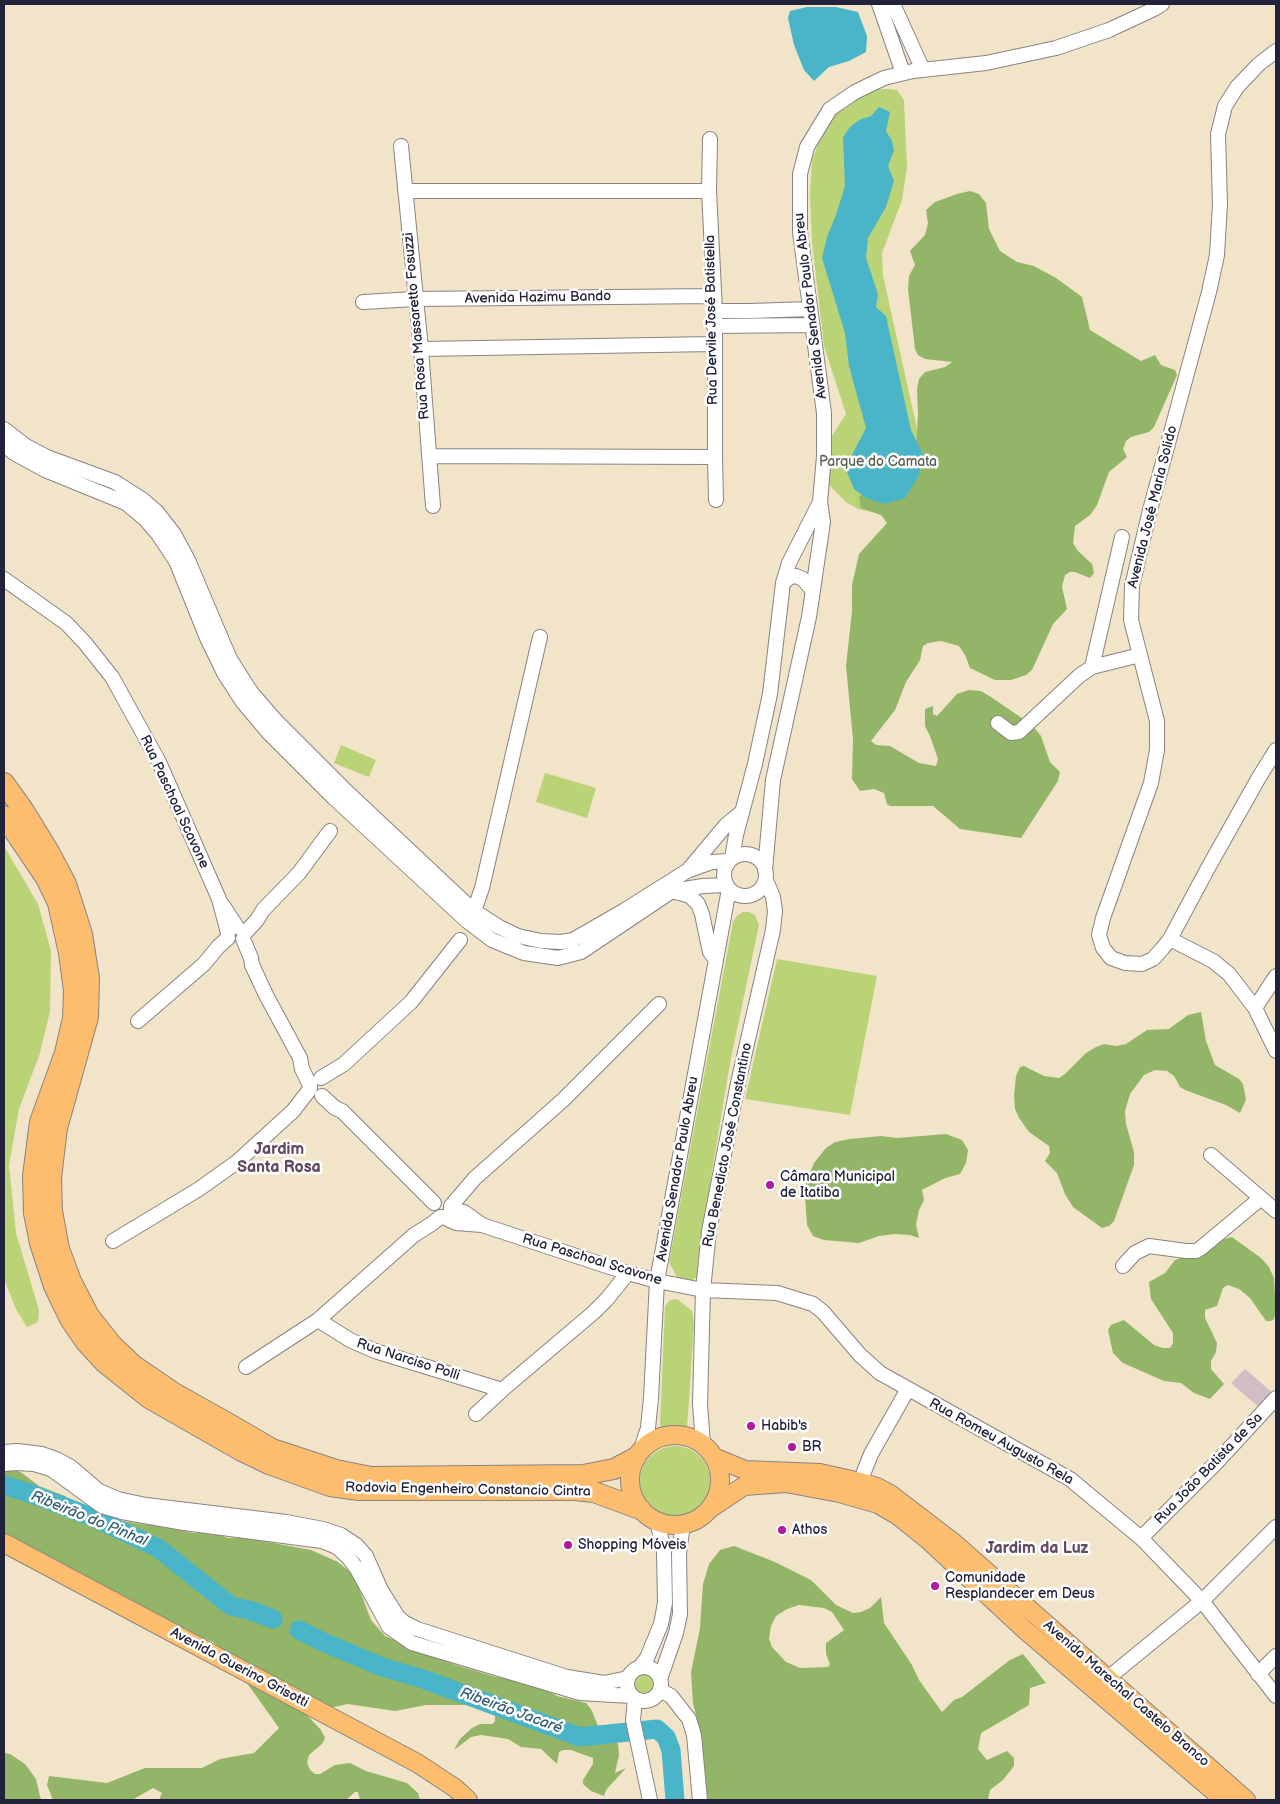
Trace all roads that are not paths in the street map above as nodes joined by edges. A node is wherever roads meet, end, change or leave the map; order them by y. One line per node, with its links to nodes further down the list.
1 (879, 4): 6 (street)
2 (893, 4): 5 (street)
3 (1162, 4): 5 (street, Avenida Senador Paulo Abreu)
4 (1276, 51): 34 (street, Avenida José Maria Solido)
5 (923, 70): 6 (street, Avenida Senador Paulo Abreu)
6 (903, 73): 14 (street, Avenida Senador Paulo Abreu)
7 (710, 139): 10 (street, Rua Dervile José Batistella)
8 (401, 146): 9 (street, Rua Rosa Massaretto Fosuzzi)
9 (405, 191): 10 (street); 12 (street, Rua Rosa Massaretto Fosuzzi)
10 (709, 191): 11 (street, Rua Dervile José Batistella)
11 (713, 296): 12 (street, Avenida Hazimu Bando); 15 (street, Rua Dervile José Batistella)
12 (415, 300): 13 (street, Avenida Hazimu Bando); 19 (street, Rua Rosa Massaretto Fosuzzi)
13 (363, 302)
14 (810, 309): 15 (street); 17 (street, Avenida Senador Paulo Abreu)
15 (715, 311): 16 (street, Rua Dervile José Batistella)
16 (714, 326): 17 (street); 18 (street, Rua Dervile José Batistella)
17 (812, 326): 27 (street, Avenida Senador Paulo Abreu)
18 (714, 344): 19 (street); 23 (street, Rua Dervile José Batistella)
19 (421, 349): 22 (street, Rua Rosa Massaretto Fosuzzi)
20 (4, 429): 24 (street)
21 (4, 445): 25 (street)
22 (429, 456): 23 (street); 28 (street, Rua Rosa Massaretto Fosuzzi)
23 (715, 457): 26 (street, Rua Dervile José Batistella)
24 (71, 466): 25 (street); 39 (street)
25 (65, 479): 39 (street)
26 (716, 500)
27 (820, 502): 31 (street, Avenida Senador Paulo Abreu); 32 (street, Avenida Senador Paulo Abreu)
28 (433, 506)
29 (1122, 537): 35 (street)
30 (4, 579): 49 (street, Rua Paschoal Scavone)
31 (784, 583): 32 (street); 40 (street, Avenida Senador Paulo Abreu)
32 (813, 591): 45 (street, Avenida Senador Paulo Abreu)
33 (540, 637): 48 (street)
34 (1140, 655): 35 (street); 50 (street, Avenida José Maria Solido)
35 (1092, 667): 36 (street)
36 (998, 723)
37 (1276, 750): 50 (street, Avenida José Maria Solido)
38 (4, 783): 76 (highway, Rodovia Engenheiro Constancio Cintra)
39 (338, 793): 48 (street)
40 (742, 812): 43 (street, Avenida Senador Paulo Abreu); 44 (street)
41 (4, 816): 81 (highway, Rodovia Engenheiro Constancio Cintra)
42 (330, 831): 49 (street)
43 (731, 860): 44 (street); 45 (street); 46 (street)
44 (687, 871): 48 (street)
45 (766, 875): 46 (street); 67 (street, Rua Benedicto José Constantino)
46 (727, 887): 47 (street); 52 (street, Avenida Senador Paulo Abreu)
47 (672, 891): 48 (street); 52 (street)
48 (470, 916)
49 (236, 936): 56 (street); 58 (street, Rua Paschoal Scavone)
50 (1170, 939): 55 (street)
51 (460, 940): 58 (street)
52 (716, 960): 66 (street, Avenida Senador Paulo Abreu)
53 (1276, 976): 55 (street)
54 (659, 1004): 61 (street)
55 (1255, 1008): 57 (street)
56 (138, 1021)
57 (1276, 1051)
58 (319, 1087): 61 (street, Rua Paschoal Scavone); 63 (street)
59 (1211, 1156): 60 (street)
60 (1261, 1198): 62 (street); 64 (street)
61 (442, 1209): 65 (street, Rua Paschoal Scavone); 68 (street)
62 (1276, 1211)
63 (113, 1240)
64 (1123, 1266)
65 (628, 1274): 66 (street, Rua Paschoal Scavone); 70 (street)
66 (657, 1281): 67 (street, Rua Paschoal Scavone); 76 (street, Avenida Senador Paulo Abreu)
67 (703, 1290): 71 (street, Rua Romeu Augusto Rela); 74 (street, Rua Benedicto José Constantino)
68 (318, 1320): 69 (street); 70 (street, Rua Narciso Polli)
69 (246, 1367)
70 (502, 1390): 73 (street)
71 (908, 1390): 79 (street); 85 (street, Rua Romeu Augusto Rela)
72 (1276, 1398): 85 (street, Rua João Batista de Sa)
73 (476, 1414)
74 (703, 1444): 76 (main road); 77 (main road)
75 (4, 1452): 91 (street)
76 (638, 1454): 81 (main road)
77 (716, 1458): 79 (main road, Avenida Marechal Castelo Branco); 80 (main road)
78 (4, 1464): 95 (street)
79 (860, 1482): 92 (main road, Avenida Marechal Castelo Branco)
80 (711, 1508): 83 (main road); 99 (main road, Avenida Marechal Castelo Branco)
81 (640, 1509): 82 (main road)
82 (657, 1522): 83 (main road); 89 (street)
83 (683, 1524): 93 (street)
84 (1276, 1527): 87 (street)
85 (1141, 1538): 87 (street, Rua Romeu Augusto Rela)
86 (4, 1544): 96 (main road, Avenida Guerino Grisotti)
87 (1202, 1601): 90 (street, Rua Romeu Augusto Rela); 92 (street)
88 (1276, 1656): 90 (street)
89 (639, 1668): 91 (street); 93 (street)
90 (1258, 1674): 94 (street, Rua Romeu Augusto Rela)
91 (628, 1678): 95 (street)
92 (1108, 1678): 100 (main road, Avenida Marechal Castelo Branco)
93 (660, 1684): 95 (street); 98 (street)
94 (1276, 1696)
95 (633, 1698): 97 (street)
96 (468, 1800)
97 (650, 1800)
98 (700, 1800)
99 (1224, 1800)
100 (1246, 1800)

